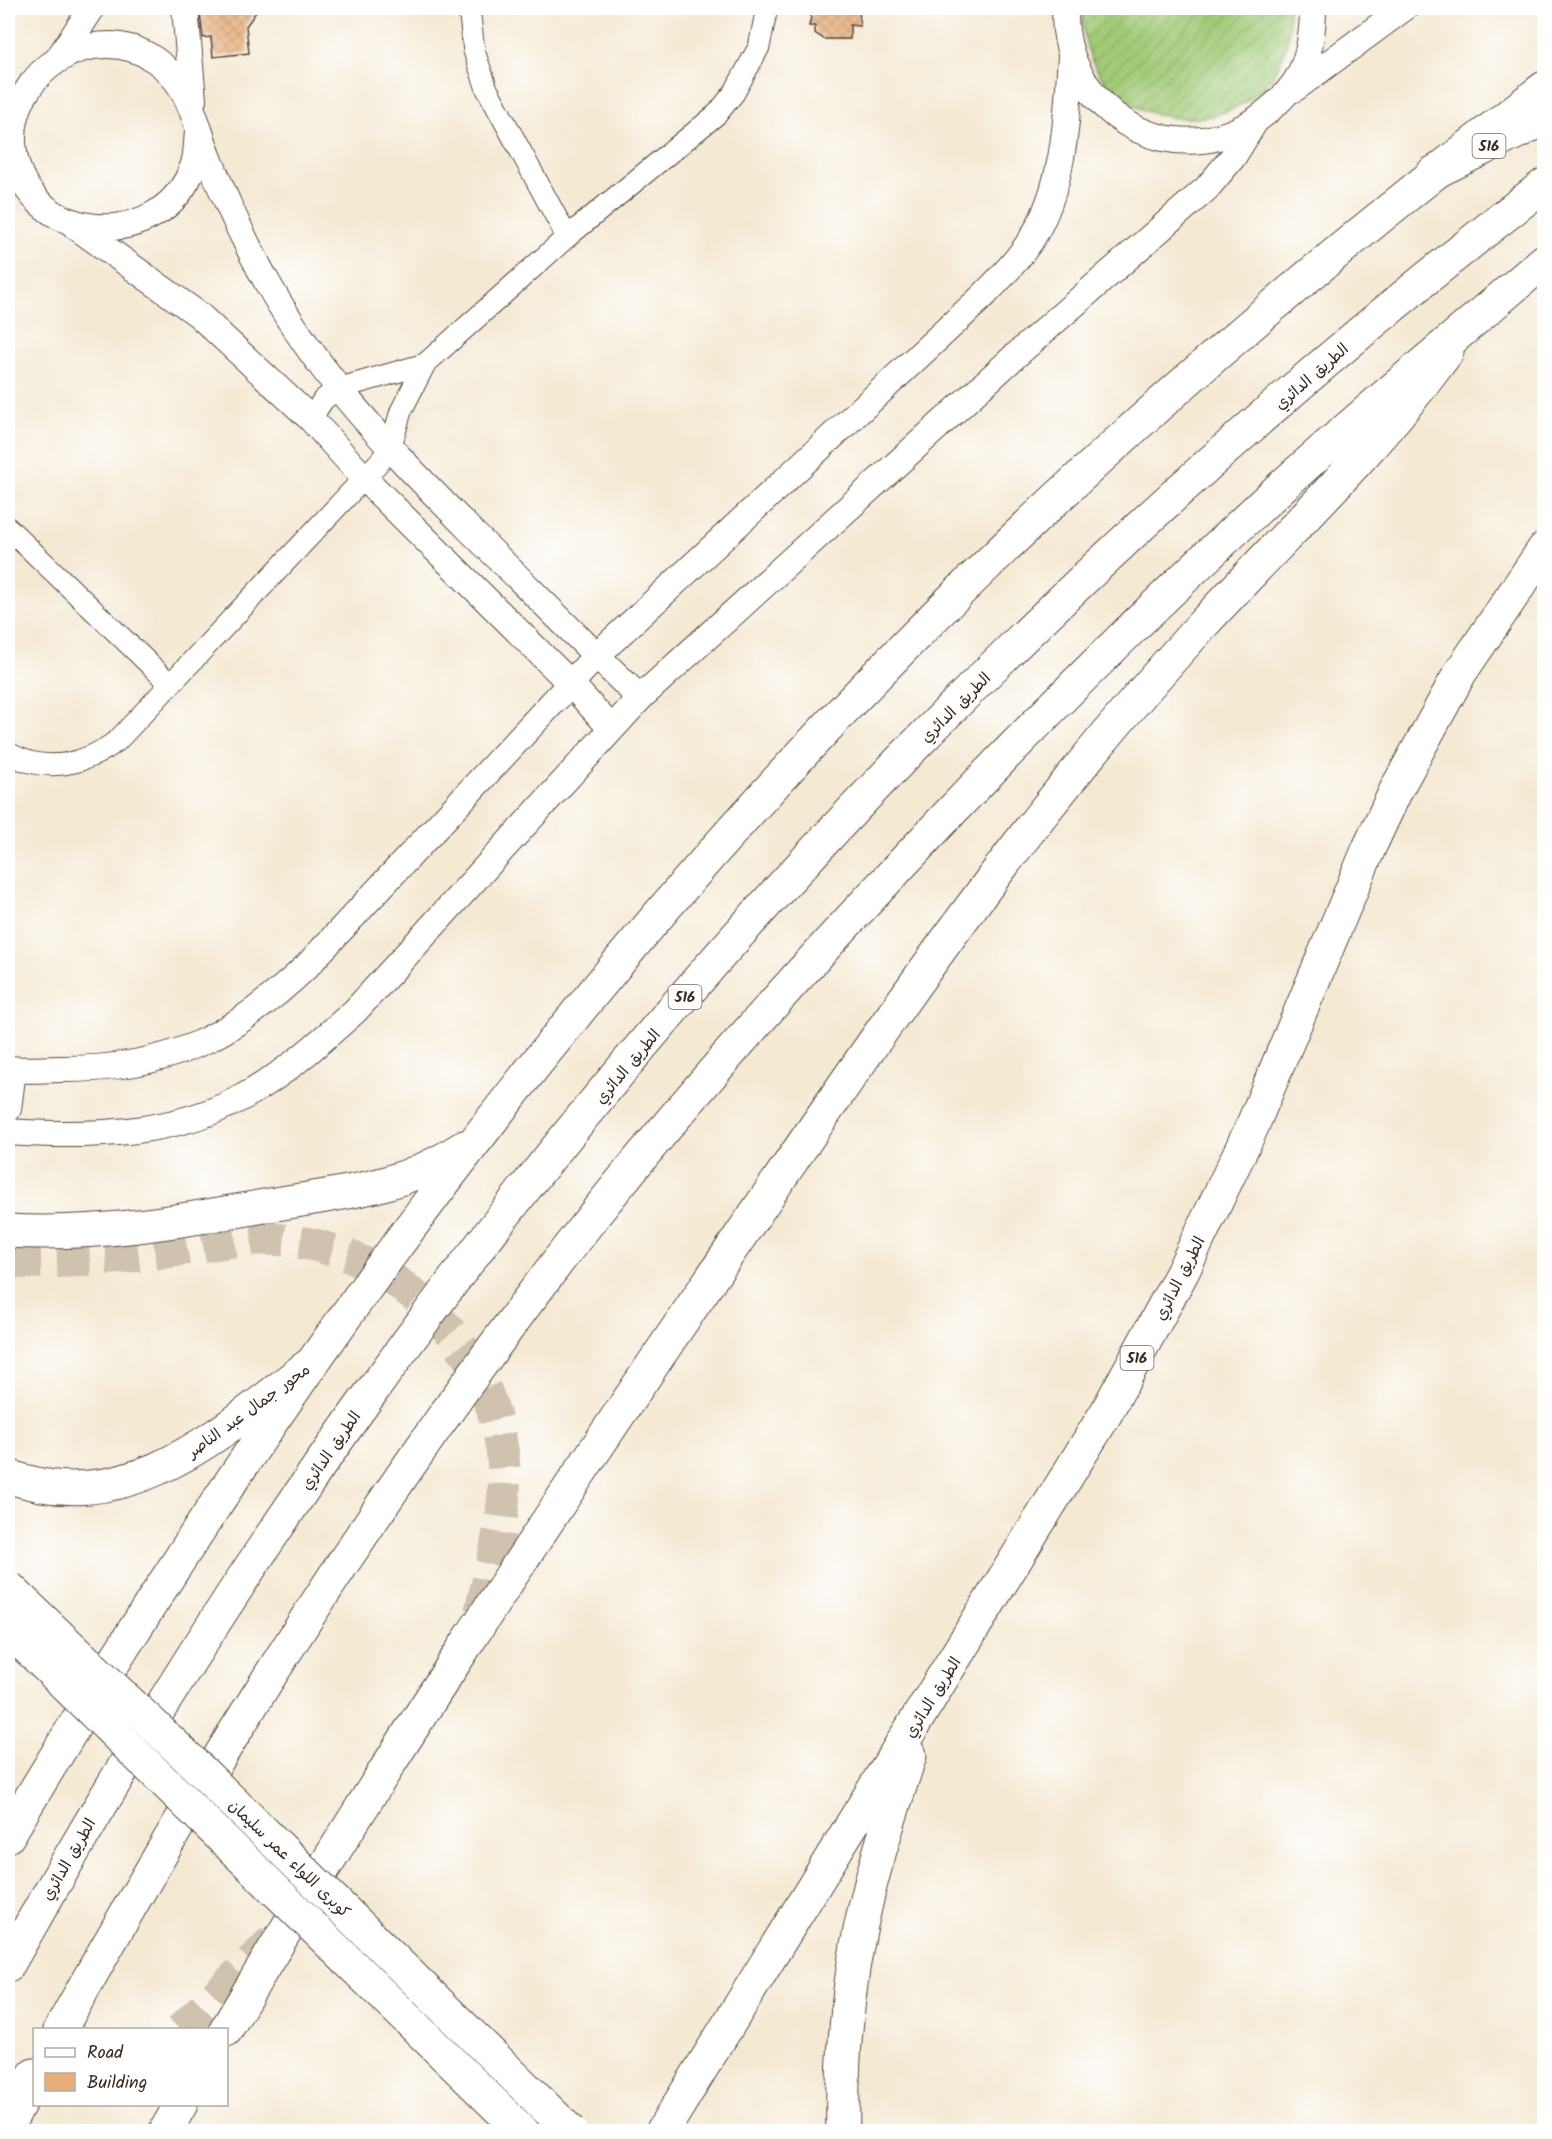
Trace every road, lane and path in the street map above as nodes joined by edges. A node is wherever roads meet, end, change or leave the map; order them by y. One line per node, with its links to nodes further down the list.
1 (92, 8): 8 (street)
2 (185, 8): 14 (street)
3 (469, 8): 21 (street)
4 (767, 8): 21 (street)
5 (1313, 8): 12 (street)
6 (1404, 8): 12 (street)
7 (1065, 10): 9 (street)
8 (60, 56): 10 (street); 14 (street)
9 (1071, 56): 15 (street); 31 (street)
10 (19, 88): 19 (street)
11 (1545, 88): 16 (main road, 516)
12 (1287, 94): 15 (street)
13 (1545, 119): 16 (main road, 516)
14 (196, 120): 20 (street); 25 (street)
15 (1254, 123): 34 (street)
16 (1433, 173): 40 (main road, 516)
17 (1545, 185): 48 (main road, الطريق الدائري / 516)
18 (8, 190): 19 (street)
19 (39, 201): 20 (street)
20 (67, 221): 26 (street)
21 (567, 237): 24 (street)
22 (1545, 261): 23 (main road)
23 (1464, 329): 49 (main road); 50 (main road)
24 (425, 364): 25 (street); 27 (street)
25 (337, 389): 26 (street); 27 (street)
26 (311, 419): 28 (street)
27 (390, 449): 28 (street); 31 (street)
28 (363, 477): 32 (street); 33 (street)
29 (8, 528): 32 (street)
30 (1545, 549): 46 (main road, الطريق الدائري / 516)
31 (596, 656): 33 (street); 34 (street)
32 (169, 683): 36 (street)
33 (570, 683): 35 (street); 37 (street)
34 (640, 698): 35 (street)
35 (611, 728): 39 (street)
36 (8, 753)
37 (10, 1069): 38 (street)
38 (8, 1109)
39 (8, 1132)
40 (478, 1138): 41 (main road); 42 (main road, 516)
41 (8, 1231)
42 (314, 1361): 43 (main road, محور جمال عبد الناصر); 47 (main road, 516)
43 (8, 1476)
44 (8, 1587): 56 (main road, كوبرى اللواء عمر سليمان, bridge)
45 (8, 1629): 55 (main road, كوبرى اللواء عمر سليمان, bridge)
46 (924, 1710): 57 (main road, الطريق الدائري / 516); 58 (main road)
47 (8, 1836)
48 (8, 1965)
49 (61, 2028)
50 (227, 2028)
51 (33, 2077): 53 (main road)
52 (180, 2106): 54 (main road)
53 (8, 2125)
54 (165, 2132)
55 (523, 2132)
56 (571, 2132)
57 (662, 2132)
58 (843, 2132)

